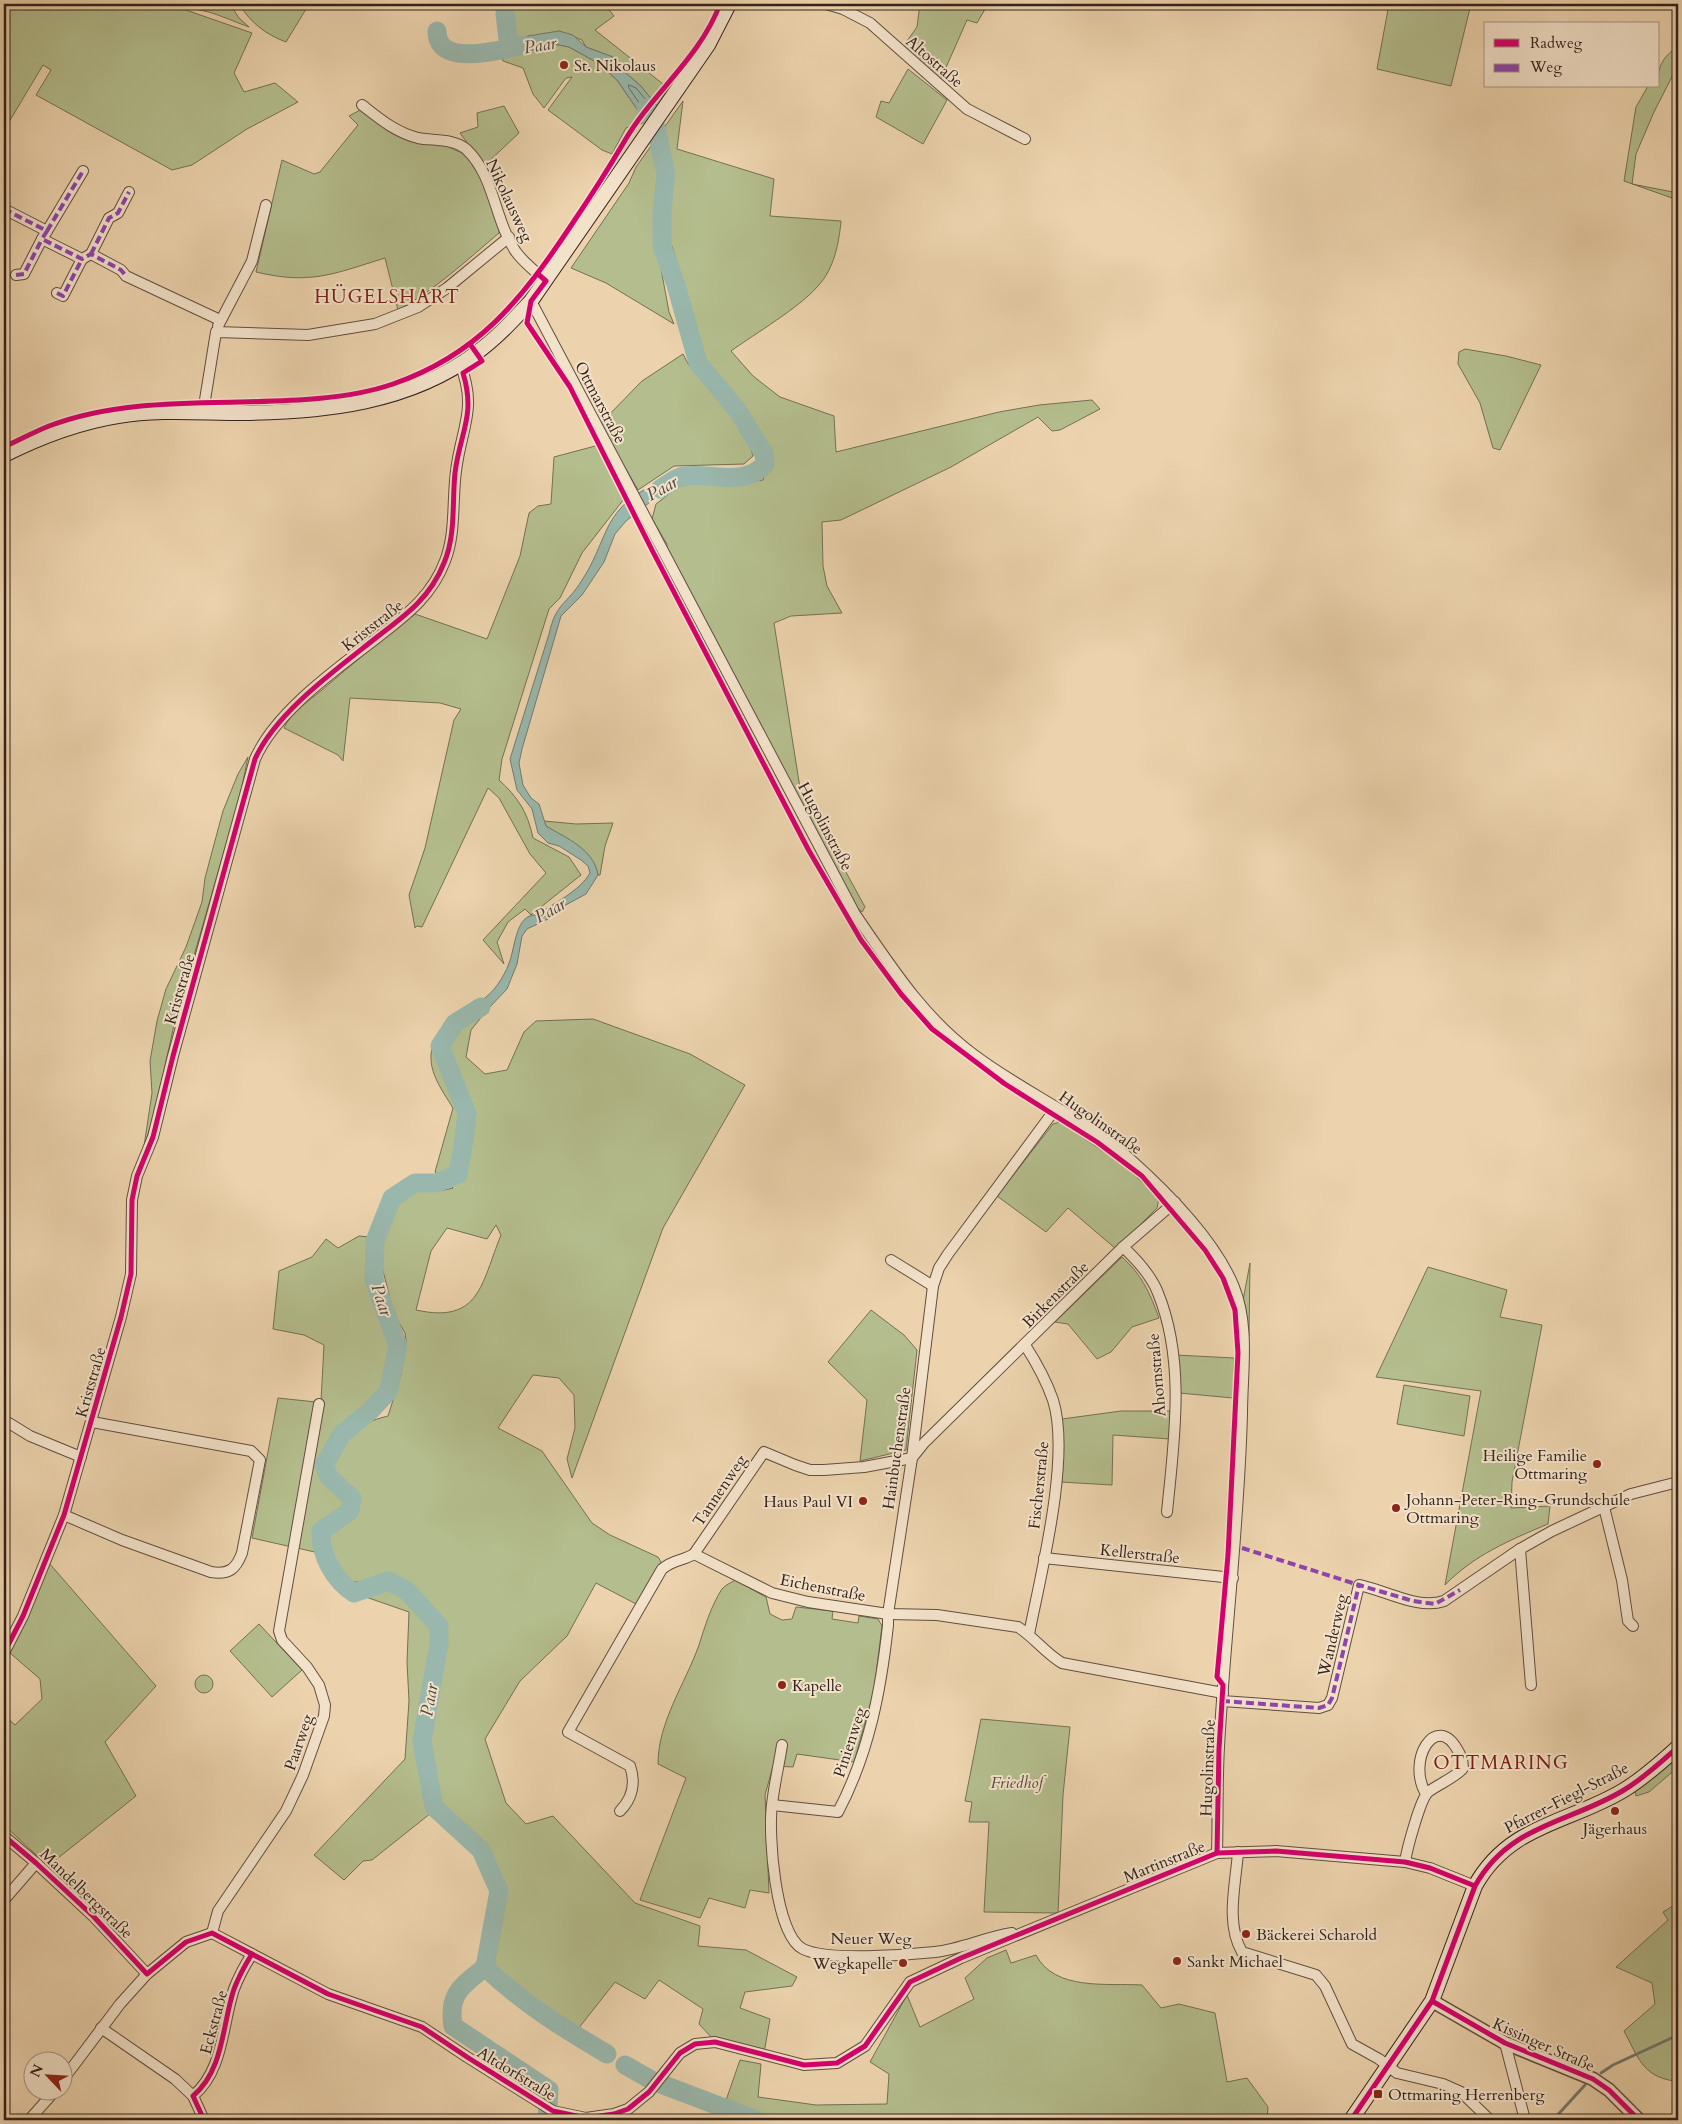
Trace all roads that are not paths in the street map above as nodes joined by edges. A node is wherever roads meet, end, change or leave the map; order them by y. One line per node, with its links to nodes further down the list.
1 (729, 4): 13 (main road)
2 (826, 4): 4 (street, Altostraße)
3 (362, 105): 10 (street, Nikolausweg)
4 (1025, 139)
5 (83, 171): 9 (street)
6 (129, 192): 11 (street)
7 (266, 205): 16 (street)
8 (4, 209): 9 (street)
9 (44, 235): 11 (street); 12 (street)
10 (509, 237): 13 (street, Nikolausweg); 17 (street)
11 (86, 256): 14 (street); 16 (street)
12 (16, 275)
13 (546, 281): 15 (main road)
14 (63, 296)
15 (531, 301): 18 (main road); 21 (street, Ottmarstraße)
16 (220, 320): 17 (street)
17 (216, 332): 19 (street)
18 (460, 364): 19 (main road); 30 (street, Kriststraße)
19 (203, 412): 20 (main road)
20 (4, 455)
21 (644, 516): 22 (street, Hugolinstraße)
22 (1056, 1108): 23 (street, Hugolinstraße); 26 (street, Hainbuchenstraße)
23 (1175, 1202): 24 (street, Birkenstraße); 40 (street, Hugolinstraße)
24 (1123, 1247): 27 (street, Birkenstraße); 35 (street, Ahornstraße)
25 (891, 1260): 26 (street)
26 (933, 1286): 32 (street, Hainbuchenstraße)
27 (1025, 1345): 32 (street, Birkenstraße); 39 (street, Fischerstraße)
28 (319, 1404): 60 (street, Paarweg)
29 (4, 1420): 31 (street)
30 (92, 1422): 31 (street, Kriststraße); 36 (street)
31 (81, 1457): 36 (street, Kriststraße)
32 (912, 1458): 38 (street, Tannenweg); 41 (street, Hainbuchenstraße)
33 (1678, 1482): 34 (street, Wanderweg)
34 (1604, 1507): 37 (street, Wanderweg); 42 (street)
35 (1167, 1512)
36 (64, 1515): 44 (street, Kriststraße)
37 (1520, 1549): 45 (street); 46 (street, Wanderweg)
38 (694, 1554): 41 (street, Eichenstraße); 51 (street)
39 (1044, 1558): 40 (street, Kellerstraße); 43 (street, Fischerstraße)
40 (1233, 1578): 46 (street, Hugolinstraße)
41 (888, 1614): 43 (street, Eichenstraße); 50 (street, Pinienweg)
42 (1633, 1626)
43 (1029, 1634): 46 (street, Eichenstraße)
44 (4, 1654)
45 (1531, 1685)
46 (1222, 1697): 54 (street, Hugolinstraße)
47 (782, 1745): 50 (street, Neuer Weg)
48 (1678, 1747): 57 (main road, Pfarrer-Fiegl-Straße)
49 (1426, 1794): 49 (street); 55 (street)
50 (772, 1805): 59 (street, Neuer Weg)
51 (620, 1811)
52 (4, 1837): 56 (street, Mandelbergstraße)
53 (1238, 1852): 54 (street, Martinstraße); 55 (street, Martinstraße); 67 (street)
54 (1217, 1853): 59 (street, Martinstraße)
55 (1405, 1862): 57 (street, Martinstraße)
56 (36, 1863): 58 (street); 63 (street, Mandelbergstraße)
57 (1475, 1886): 64 (main road, Pfarrer-Fiegl-Straße)
58 (4, 1900)
59 (1030, 1931): 62 (street, Martinstraße)
60 (212, 1933): 61 (street, Altdorfstraße); 63 (street)
61 (252, 1954): 62 (street, Altdorfstraße); 69 (street, Eckstraße)
62 (961, 1958)
63 (147, 1974): 65 (street)
64 (1432, 2001): 66 (street, Kissinger Straße); 67 (main road, Pfarrer-Fiegl-Straße)
65 (101, 2028): 68 (street); 69 (street)
66 (1505, 2043): 75 (street); 76 (street, Kissinger Straße)
67 (1388, 2066): 73 (main road, Pfarrer-Fiegl-Straße); 74 (street)
68 (72, 2067)
69 (193, 2096): 72 (street)
70 (45, 2102): 71 (street)
71 (29, 2120)
72 (204, 2120)
73 (1351, 2120)
74 (1490, 2120)
75 (1525, 2120)
76 (1639, 2120)

